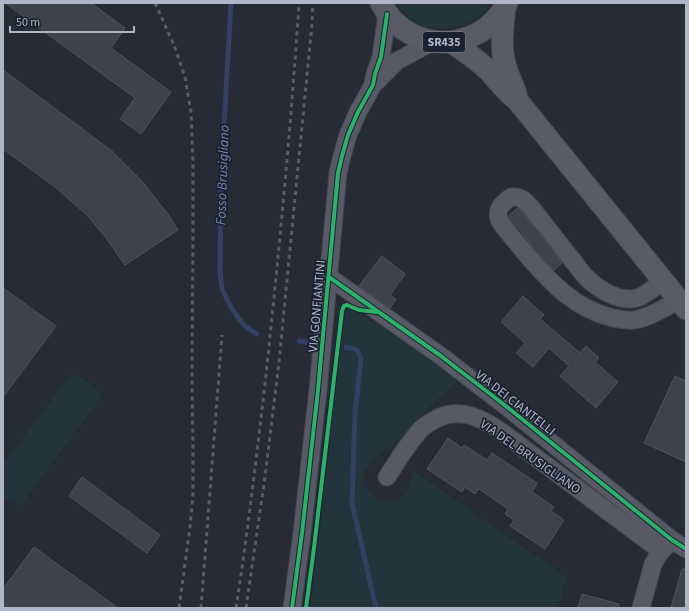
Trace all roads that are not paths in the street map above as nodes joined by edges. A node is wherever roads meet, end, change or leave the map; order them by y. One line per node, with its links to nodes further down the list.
1 (506, 5): 3 (main road, SR435); 5 (main road, SR435)
2 (384, 9): 3 (main road, SR435); 4 (street, VIA GONFIANTINI)
3 (442, 42): 4 (street, VIA GONFIANTINI); 5 (main road, SR435)
4 (373, 85): 6 (street, VIA GONFIANTINI)
5 (517, 100): 7 (main road, SR435)
6 (329, 277): 10 (street, VIA DEI CIANTELLI); 11 (street, VIA GONFIANTINI)
7 (664, 281): 8 (main road, SR435); 8 (street)
8 (682, 305)
9 (387, 477): 10 (street, VIA DEL BRUSIGLIANO)
10 (673, 546): 12 (street)
11 (292, 608)
12 (641, 608)

